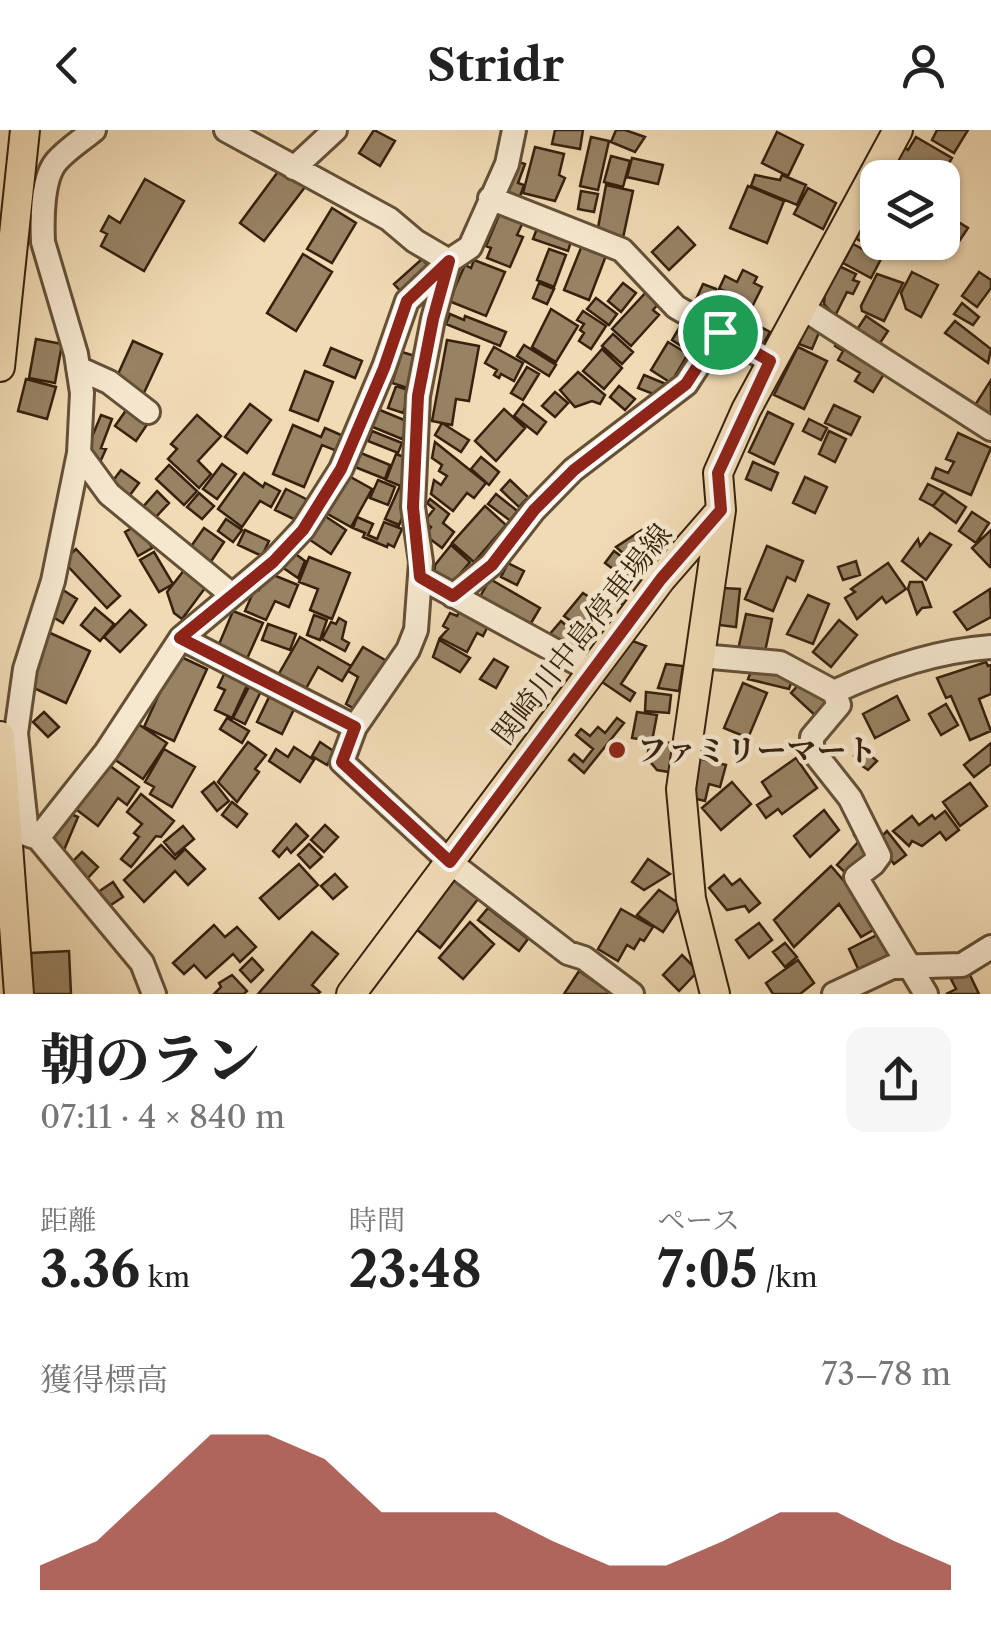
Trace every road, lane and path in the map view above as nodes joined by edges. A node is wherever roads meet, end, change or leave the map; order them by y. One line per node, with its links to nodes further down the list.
1 (25, 130): 13 (main road)
2 (94, 130): 14 (street)
3 (226, 130): 7 (street)
4 (335, 130): 7 (street)
5 (514, 130): 8 (street)
6 (898, 130): 10 (main road)
7 (294, 168): 9 (street)
8 (490, 198): 9 (street); 11 (street)
9 (449, 261): 19 (street); 20 (street)
10 (802, 307): 12 (main road); 16 (street)
11 (720, 332): 12 (street); 21 (street)
12 (770, 361): 18 (main road)
13 (0, 367)
14 (78, 368): 15 (street); 17 (street)
15 (148, 412)
16 (991, 429)
17 (79, 453): 20 (street); 29 (street)
18 (721, 510): 24 (main road); 25 (main road, 関崎川中島停車場線)
19 (420, 577): 21 (street); 27 (street)
20 (232, 595): 22 (street)
21 (453, 596): 25 (street)
22 (180, 638): 27 (street); 29 (street)
23 (991, 647): 26 (street)
24 (701, 656): 26 (street); 37 (main road)
25 (592, 671): 30 (main road, 関崎川中島停車場線)
26 (834, 692): 32 (street)
27 (355, 727): 30 (street)
28 (0, 736): 29 (main road)
29 (24, 835): 33 (main road); 34 (street)
30 (450, 862): 35 (main road, 関崎川中島停車場線); 36 (street)
31 (991, 947): 32 (street)
32 (912, 966): 38 (street); 39 (street)
33 (19, 994)
34 (154, 994)
35 (350, 994)
36 (632, 994)
37 (715, 994)
38 (834, 994)
39 (926, 994)

